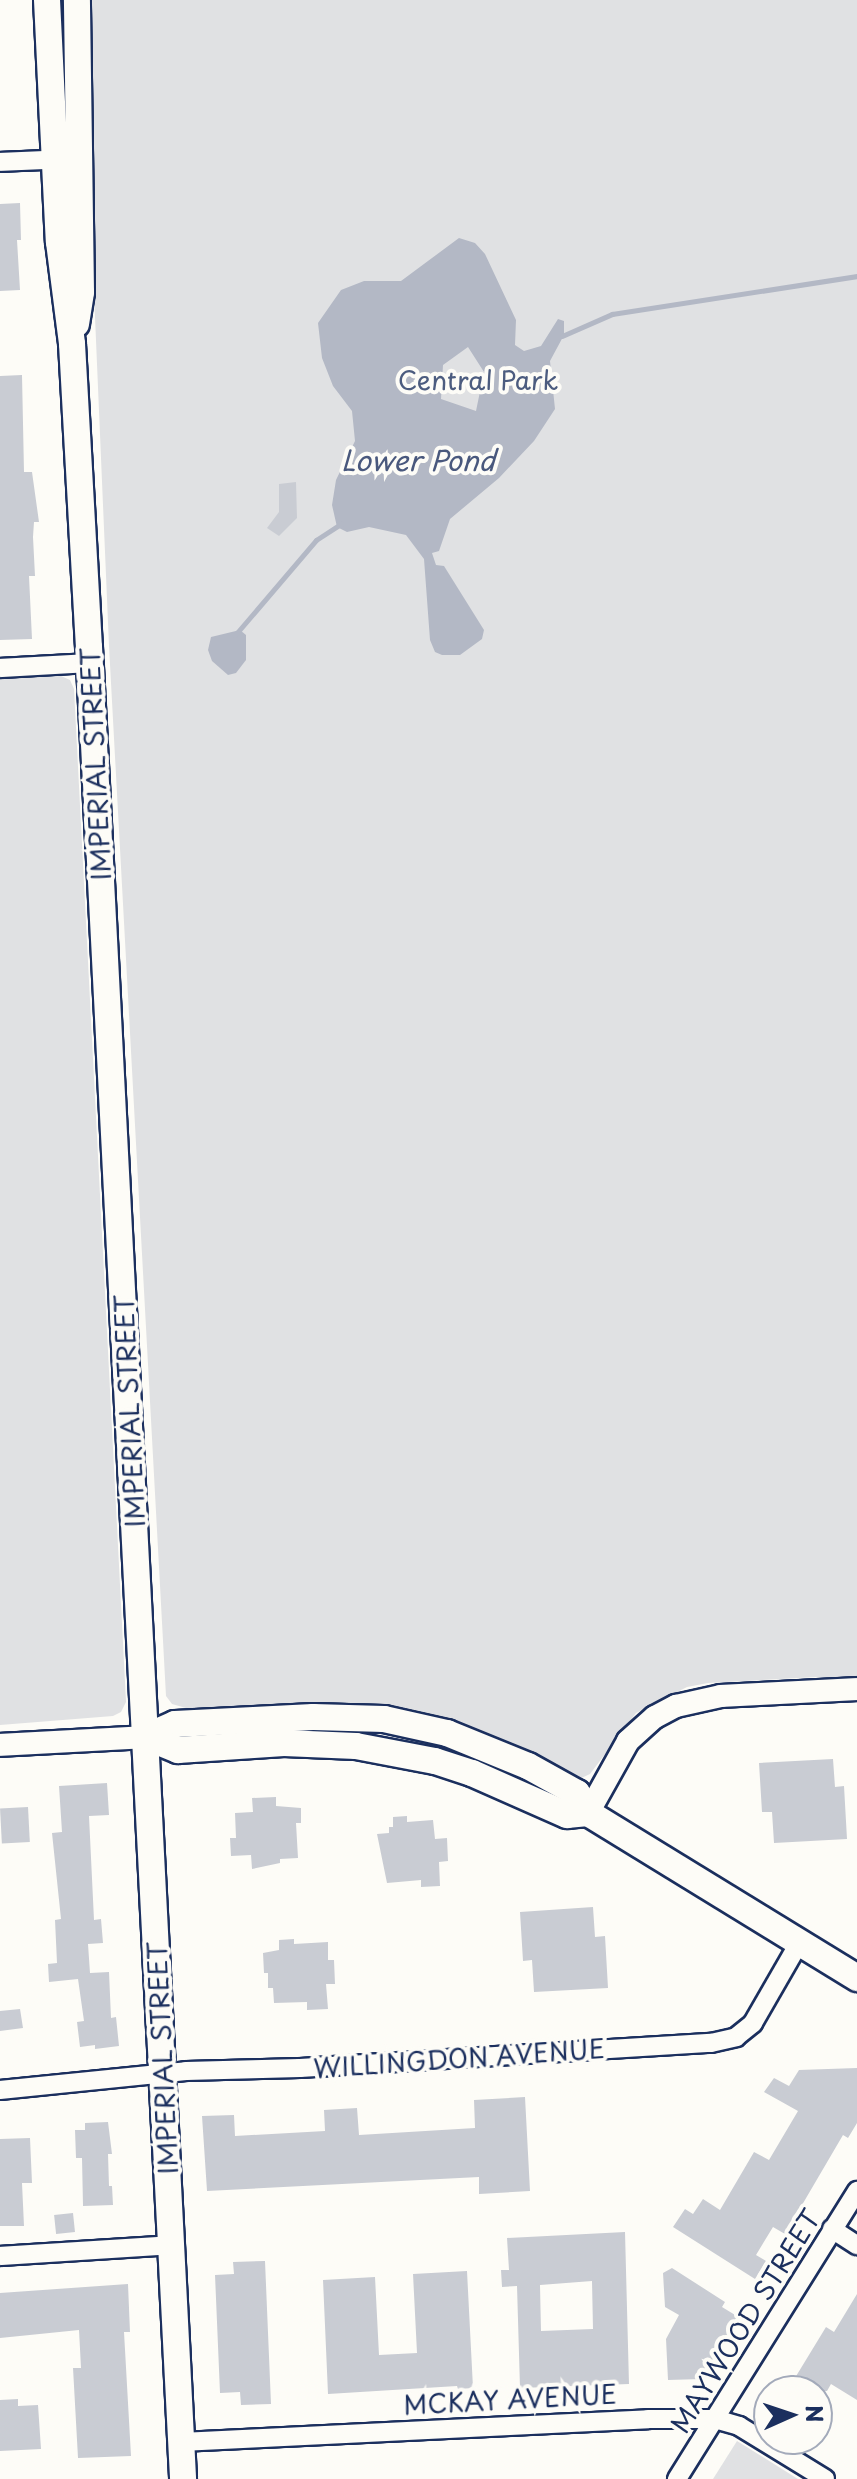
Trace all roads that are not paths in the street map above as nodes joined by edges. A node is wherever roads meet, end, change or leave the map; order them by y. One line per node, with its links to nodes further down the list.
1 (47, 0): 3 (main road, IMPERIAL STREET)
2 (77, 0): 3 (main road, IMPERIAL STREET)
3 (68, 159): 4 (street); 5 (main road, IMPERIAL STREET)
4 (0, 162)
5 (90, 663): 6 (street); 8 (main road, IMPERIAL STREET)
6 (0, 668)
7 (857, 1689): 10 (street)
8 (146, 1737): 9 (street); 10 (main road); 13 (main road, IMPERIAL STREET)
9 (0, 1745)
10 (588, 1813): 11 (main road)
11 (799, 1943): 12 (main road); 13 (street, WILLINGDON AVENUE)
12 (857, 1978)
13 (163, 2073): 14 (street, WILLINGDON AVENUE); 17 (main road, IMPERIAL STREET)
14 (0, 2090)
15 (857, 2191): 16 (street, MAYWOOD STREET)
16 (832, 2229): 18 (street); 20 (street, MAYWOOD STREET)
17 (173, 2245): 19 (street); 21 (main road, IMPERIAL STREET)
18 (857, 2245)
19 (0, 2256)
20 (715, 2419): 21 (street, MCKAY AVENUE); 23 (street, MAYWOOD STREET); 24 (street, MCKAY AVENUE)
21 (181, 2442): 22 (main road, IMPERIAL STREET)
22 (183, 2479)
23 (677, 2479)
24 (825, 2479)

